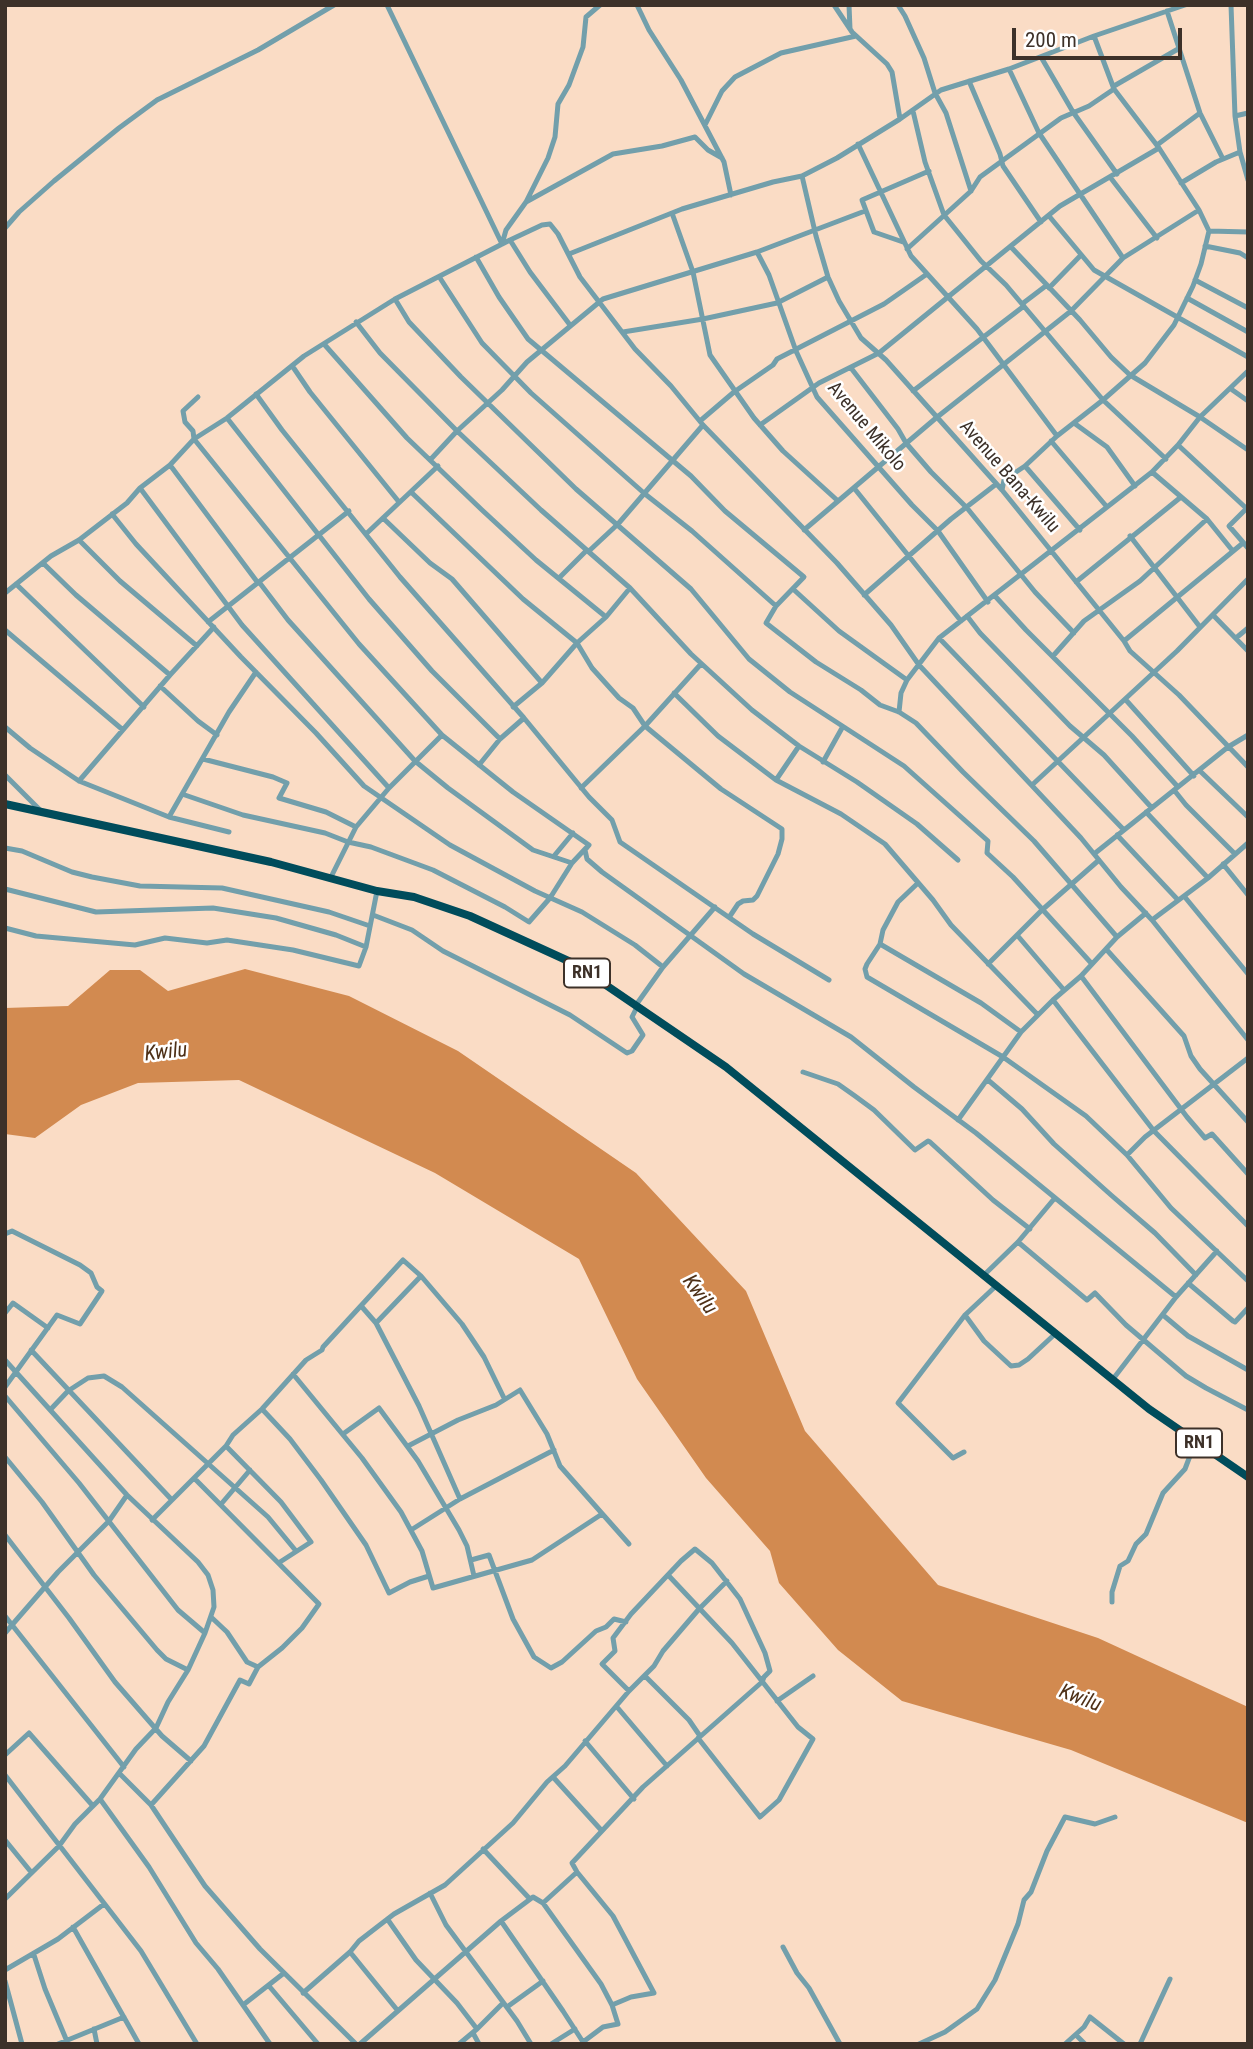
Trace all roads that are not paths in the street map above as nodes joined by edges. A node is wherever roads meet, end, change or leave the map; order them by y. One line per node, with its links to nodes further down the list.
1 (334, 5): 50 (street)
2 (387, 5): 57 (street)
3 (600, 5): 43 (street)
4 (637, 5): 25 (street)
5 (834, 5): 11 (street)
6 (849, 5): 11 (street)
7 (898, 5): 18 (street)
8 (1185, 5): 10 (street)
9 (1230, 5): 23 (street)
10 (1167, 10): 12 (street); 13 (street)
11 (854, 34): 24 (street); 25 (street)
12 (1094, 36): 14 (street); 17 (street)
13 (1178, 50): 17 (street); 21 (street)
14 (1041, 57): 15 (street); 20 (street)
15 (1009, 69): 16 (street); 26 (street)
16 (969, 81): 18 (street); 32 (street)
17 (1114, 88): 20 (street); 28 (street)
18 (935, 93): 19 (street); 40 (street)
19 (913, 111): 24 (street); 33 (street)
20 (1073, 112): 26 (street); 34 (street)
21 (1200, 113): 28 (street); 31 (street)
22 (1248, 113): 23 (street)
23 (1236, 116): 29 (street)
24 (900, 119): 27 (street)
25 (705, 125): 30 (street)
26 (1040, 133): 32 (street); 41 (street)
27 (858, 144): 35 (street); 39 (street)
28 (1158, 146): 34 (street); 38 (street)
29 (1240, 152): 31 (street); 37 (street)
30 (722, 158): 42 (street); 43 (street)
31 (1223, 159): 38 (street)
32 (1002, 161): 40 (street); 49 (street)
33 (929, 171): 39 (street); 47 (street)
34 (1117, 174): 36 (street)
35 (802, 176): 42 (street); 51 (street, Avenue Bana-Kwilu)
36 (1110, 177): 41 (street); 54 (street)
37 (1247, 178)
38 (1181, 183): 44 (street)
39 (881, 191): 45 (street); 56 (street)
40 (971, 191): 47 (street)
41 (1079, 194): 48 (street); 65 (street)
42 (731, 195): 46 (street)
43 (526, 202): 57 (street)
44 (1199, 210): 52 (street); 54 (street)
45 (865, 211): 51 (street); 56 (street)
46 (672, 213): 62 (street); 68 (street)
47 (944, 215): 60 (street); 67 (street)
48 (1049, 216): 49 (street); 63 (street)
49 (1041, 222): 59 (street)
50 (5, 228)
51 (815, 230): 61 (street); 70 (street, Avenue Bana-Kwilu)
52 (1209, 230): 53 (street); 58 (street)
53 (1248, 232)
54 (1157, 237): 65 (street)
55 (510, 240): 57 (street); 62 (street); 87 (street)
56 (903, 242): 60 (street)
57 (502, 244): 64 (street)
58 (1205, 246): 66 (street); 73 (street)
59 (1011, 247): 67 (street); 74 (street)
60 (907, 249): 69 (street)
61 (757, 252): 68 (street); 79 (street, Avenue Mikolo)
62 (569, 254): 78 (street)
63 (1081, 255): 71 (street); 74 (street)
64 (476, 257): 72 (street); 93 (street)
65 (1123, 258): 71 (street)
66 (1248, 258)
67 (988, 265): 75 (street); 80 (street)
68 (693, 272): 78 (street); 84 (street)
69 (927, 274): 75 (street); 86 (street)
70 (828, 277): 79 (street); 86 (street, Avenue Bana-Kwilu)
71 (1104, 277): 82 (street); 83 (street)
72 (440, 278): 77 (street); 102 (street)
73 (1195, 280): 76 (street); 81 (street)
74 (1048, 286): 80 (street); 82 (street)
75 (949, 296): 91 (street); 95 (street)
76 (1187, 298): 83 (street); 90 (street)
77 (395, 299): 85 (street); 111 (street)
78 (598, 302): 87 (street); 89 (street)
79 (777, 303): 84 (street); 94 (street, Avenue Mikolo)
80 (1023, 305): 88 (street); 91 (street)
81 (1248, 308)
82 (1071, 311): 88 (street); 101 (street)
83 (1178, 316): 96 (street); 101 (street)
84 (703, 319): 89 (street); 106 (street)
85 (356, 322): 92 (street); 118 (street)
86 (852, 322): 94 (street); 95 (street, Avenue Bana-Kwilu)
87 (570, 325): 93 (street)
88 (1045, 331): 97 (street); 109 (street)
89 (623, 332): 115 (street)
90 (1248, 332)
91 (983, 338): 97 (street); 105 (street)
92 (324, 344): 98 (street); 125 (street)
93 (541, 350): 102 (street); 127 (street)
94 (796, 351): 103 (street, Avenue Mikolo); 106 (street)
95 (879, 353): 99 (street); 105 (street, Avenue Bana-Kwilu)
96 (1248, 357)
97 (1004, 365): 114 (street); 119 (street)
98 (293, 366): 107 (street); 142 (street)
99 (850, 368): 103 (street); 122 (street)
100 (1248, 372): 104 (street)
101 (1130, 376): 109 (street); 112 (street)
102 (515, 377): 111 (street); 139 (street)
103 (812, 388): 117 (street); 131 (street, Avenue Mikolo)
104 (1231, 389): 110 (street); 112 (street)
105 (913, 391): 114 (street, Avenue Bana-Kwilu)
106 (734, 392): 115 (street); 117 (street)
107 (256, 394): 113 (street); 146 (street)
108 (198, 397): 120 (street)
109 (1103, 400): 116 (street); 126 (street)
110 (1248, 401)
111 (486, 403): 118 (street); 150 (street)
112 (1200, 417): 123 (street); 124 (street)
113 (227, 418): 120 (street); 155 (street)
114 (936, 418): 122 (street); 133 (street, Avenue Bana-Kwilu)
115 (701, 423): 127 (street); 151 (street)
116 (1074, 423): 119 (street); 134 (street)
117 (760, 425): 141 (street)
118 (457, 431): 125 (street); 162 (street)
119 (1057, 436): 121 (street)
120 (194, 439): 128 (street); 164 (street)
121 (1051, 441): 130 (street); 143 (street)
122 (906, 443): 131 (street); 145 (street)
123 (1178, 446): 126 (street); 144 (street)
124 (1248, 450)
125 (431, 459): 129 (street)
126 (1166, 459): 132 (street)
127 (672, 461): 139 (street); 174 (street)
128 (170, 465): 135 (street); 171 (street)
129 (438, 466): 138 (street); 168 (street)
130 (1026, 466): 137 (street); 152 (street)
131 (878, 467): 136 (street); 153 (street, Avenue Mikolo)
132 (1152, 472): 134 (street); 140 (street)
133 (995, 485): 137 (street, Avenue Bana-Kwilu); 145 (street)
134 (1135, 486): 143 (street)
135 (140, 488): 147 (street); 181 (street)
136 (854, 488): 141 (street); 163 (street)
137 (1002, 490): 160 (street, Avenue Bana-Kwilu)
138 (411, 492): 142 (street); 195 (street)
139 (645, 494): 150 (street); 180 (street)
140 (1181, 497): 149 (street); 156 (street)
141 (838, 501): 151 (street)
142 (399, 502): 148 (street)
143 (1107, 507): 152 (street)
144 (1247, 507): 158 (street)
145 (967, 508): 153 (street); 167 (street)
146 (349, 510): 154 (street); 155 (street)
147 (112, 514): 157 (street); 186 (street)
148 (384, 519): 154 (street); 205 (street)
149 (1207, 519): 161 (street); 166 (street)
150 (618, 524): 162 (street); 216 (street)
151 (804, 530): 176 (street)
152 (1080, 530): 160 (street)
153 (938, 531): 163 (street); 179 (street, Avenue Mikolo)
154 (367, 533): 210 (street)
155 (318, 535): 164 (street); 222 (street)
156 (1130, 536): 166 (street); 170 (street)
157 (79, 540): 165 (street); 196 (street)
158 (1243, 543): 159 (street); 161 (street)
159 (1248, 548)
160 (1051, 550): 167 (street); 170 (street, Avenue Bana-Kwilu)
161 (1232, 550): 178 (street)
162 (588, 551): 168 (street); 173 (street)
163 (909, 555): 176 (street); 185 (street)
164 (289, 558): 171 (street); 219 (street)
165 (43, 563): 172 (street); 203 (street)
166 (1155, 567): 178 (street); 182 (street)
167 (1021, 575): 177 (street); 191 (street)
168 (558, 578): 184 (street)
169 (1248, 579): 183 (street)
170 (1076, 582): 182 (street, Avenue Bana-Kwilu)
171 (259, 583): 181 (street); 226 (street)
172 (16, 584): 175 (street); 209 (street)
173 (630, 588): 184 (street); 199 (street)
174 (793, 589): 180 (street); 204 (street)
175 (5, 593)
176 (864, 595): 200 (street)
177 (995, 596): 179 (street); 198 (street)
178 (1178, 596): 188 (street); 194 (street)
179 (988, 602): 185 (street)
180 (776, 606): 211 (street)
181 (228, 607): 186 (street); 237 (street)
182 (1098, 610): 191 (street); 194 (street, Avenue Bana-Kwilu)
183 (1213, 615): 188 (street); 193 (street)
184 (606, 617): 195 (street)
185 (964, 618): 192 (street); 221 (street)
186 (208, 622): 187 (street)
187 (214, 627): 196 (street); 201 (street)
188 (1200, 627): 202 (street)
189 (1248, 628): 193 (street)
190 (5, 631): 217 (street)
191 (1074, 633): 198 (street)
192 (939, 638): 200 (street); 228 (street)
193 (1236, 638): 197 (street)
194 (1124, 641): 202 (street, Avenue Bana-Kwilu)
195 (577, 643): 205 (street); 214 (street)
196 (197, 646): 203 (street)
197 (1248, 651)
198 (1053, 656): 212 (street)
199 (701, 664): 207 (street); 223 (street)
200 (919, 665): 204 (street); 236 (street)
201 (256, 672): 218 (street); 241 (street)
202 (1153, 673): 208 (street); 224 (street, Avenue Bana-Kwilu)
203 (170, 674): 206 (street)
204 (907, 680): 211 (street)
205 (542, 683): 210 (street)
206 (160, 686): 209 (street); 218 (street)
207 (674, 693): 214 (street); 234 (street)
208 (1125, 699): 212 (street); 233 (street)
209 (144, 707): 217 (street)
210 (513, 707): 213 (street)
211 (899, 712): 266 (street)
212 (1110, 714): 221 (street); 239 (street)
213 (524, 718): 222 (street); 238 (street)
214 (645, 726): 238 (street); 276 (street)
215 (5, 727): 235 (street)
216 (842, 728): 227 (street); 273 (street)
217 (123, 730): 235 (street)
218 (217, 735): 225 (street)
219 (442, 735): 226 (street); 229 (street)
220 (1248, 735): 224 (street)
221 (1083, 738): 228 (street); 243 (street)
222 (500, 739): 229 (street)
223 (799, 746): 227 (street); 234 (street)
224 (1228, 747): 230 (street, Avenue Bana-Kwilu); 231 (street)
225 (203, 759): 240 (street); 247 (street)
226 (415, 761): 237 (street); 258 (street)
227 (823, 762): 259 (street)
228 (1058, 762): 236 (street); 248 (street)
229 (478, 765): 250 (street)
230 (1248, 767)
231 (1200, 771): 233 (street); 246 (street)
232 (5, 775): 244 (street)
233 (1194, 776): 239 (street)
234 (776, 780): 265 (street)
235 (79, 782): 245 (street)
236 (1032, 785): 256 (street)
237 (389, 788): 241 (street)
238 (581, 788): 272 (street)
239 (1176, 788): 243 (street); 257 (street)
240 (182, 794): 245 (street); 252 (street)
241 (380, 798): 247 (street); 270 (street)
242 (5, 804): 244 (highway, RN1)
243 (1148, 810): 248 (street); 264 (street)
244 (42, 812): 263 (highway, RN1)
245 (169, 817): 249 (street)
246 (1248, 817)
247 (356, 827): 252 (street)
248 (1124, 829): 251 (street)
249 (229, 832)
250 (573, 833): 254 (street); 258 (street)
251 (1118, 835): 256 (street); 271 (street)
252 (348, 842): 263 (street); 270 (street)
253 (1248, 843): 257 (street)
254 (589, 845): 261 (street); 281 (street)
255 (5, 848): 278 (street)
256 (1094, 854): 260 (street)
257 (1235, 854): 262 (street)
258 (554, 856): 261 (street)
259 (958, 860)
260 (1099, 860): 266 (street); 274 (street)
261 (572, 863): 270 (street)
262 (1223, 864): 264 (street); 269 (street)
263 (330, 878): 268 (highway, RN1)
264 (1208, 878): 271 (street)
265 (918, 883): 283 (street); 286 (street)
266 (1072, 884): 273 (street); 282 (street)
267 (5, 889): 284 (street)
268 (377, 891): 275 (street); 294 (highway, RN1)
269 (1248, 895)
270 (550, 898): 288 (street)
271 (1181, 898): 277 (street); 289 (street)
272 (715, 907): 276 (street); 281 (street)
273 (1042, 910): 280 (street); 287 (street)
274 (1146, 913): 277 (street); 282 (street)
275 (373, 915): 278 (street); 294 (street)
276 (730, 916): 291 (street)
277 (1152, 920): 297 (street)
278 (370, 926): 284 (street)
279 (5, 928): 284 (street)
280 (1017, 935): 286 (street); 292 (street)
281 (690, 936): 288 (street); 304 (street)
282 (1117, 937): 285 (street)
283 (880, 944): 296 (street); 298 (street)
284 (366, 947)
285 (1105, 949): 287 (street); 302 (street)
286 (988, 964): 295 (street)
287 (1092, 964): 290 (street)
288 (663, 967): 294 (street)
289 (1248, 974)
290 (1081, 976): 292 (street); 303 (street)
291 (829, 980)
292 (1064, 990): 293 (street)
293 (1053, 1000): 295 (street); 306 (street)
294 (637, 1005): 316 (highway, RN1)
295 (1038, 1015): 296 (street)
296 (1021, 1032): 298 (street)
297 (1248, 1040)
298 (1003, 1056): 301 (street); 307 (street)
299 (1248, 1058): 302 (street)
300 (803, 1072): 311 (street)
301 (988, 1080): 304 (street); 317 (street)
302 (1213, 1084): 303 (street); 305 (street)
303 (1182, 1109): 306 (street); 308 (street)
304 (958, 1120): 309 (street)
305 (1248, 1122)
306 (1154, 1131): 307 (street); 310 (street)
307 (1127, 1155): 314 (street)
308 (1248, 1174)
309 (1054, 1199): 311 (street); 323 (street)
310 (1248, 1226)
311 (1030, 1229): 313 (street)
312 (5, 1234): 330 (street)
313 (1018, 1242): 316 (street); 332 (street)
314 (1217, 1251): 317 (street); 318 (street)
315 (1248, 1268): 318 (street)
316 (984, 1275): 322 (highway, RN1)
317 (1196, 1275): 321 (street)
318 (1240, 1275): 320 (street)
319 (421, 1276): 324 (street); 329 (street); 342 (street)
320 (1248, 1281)
321 (1188, 1283): 323 (street); 325 (street)
322 (996, 1286): 327 (street); 331 (highway, RN1)
323 (1176, 1297): 328 (street)
324 (362, 1307): 329 (street); 337 (street)
325 (1248, 1308)
326 (5, 1313): 330 (street)
327 (965, 1315): 331 (street); 352 (street)
328 (1163, 1315): 332 (street); 335 (street)
329 (376, 1323): 347 (street)
330 (48, 1328): 333 (street)
331 (1055, 1334): 338 (highway, RN1)
332 (1143, 1339): 338 (street); 345 (street)
333 (31, 1350): 336 (street); 340 (street)
334 (5, 1360): 336 (street)
335 (1248, 1370)
336 (15, 1372): 339 (street); 343 (street)
337 (293, 1374): 344 (street); 346 (street)
338 (1113, 1379): 348 (highway, RN1)
339 (5, 1387)
340 (68, 1391): 343 (street); 354 (street); 360 (street)
341 (5, 1396): 366 (street)
342 (504, 1398): 347 (street); 351 (street)
343 (51, 1409): 359 (street)
344 (262, 1409): 349 (street); 375 (street)
345 (1248, 1409)
346 (343, 1434): 350 (street); 367 (street)
347 (431, 1435): 350 (street); 361 (street)
348 (1196, 1440): 356 (highway, RN1); 380 (street)
349 (226, 1446): 354 (street); 355 (street)
350 (408, 1446): 363 (street)
351 (554, 1451): 361 (street); 364 (street)
352 (964, 1452)
353 (5, 1457): 370 (street)
354 (207, 1463): 357 (street); 358 (street)
355 (250, 1471): 358 (street); 371 (street)
356 (1248, 1477)
357 (194, 1478): 360 (street); 362 (street)
358 (234, 1488): 362 (street); 371 (street)
359 (127, 1495): 365 (street); 366 (street)
360 (172, 1499): 365 (street)
361 (460, 1499): 363 (street)
362 (222, 1503): 373 (street)
363 (446, 1508): 367 (street); 372 (street)
364 (602, 1514): 369 (street); 374 (street)
365 (152, 1520): 383 (street)
366 (109, 1521): 370 (street); 387 (street)
367 (411, 1530): 375 (street)
368 (5, 1535): 379 (street)
369 (629, 1544)
370 (78, 1552): 379 (street); 389 (street)
371 (296, 1552): 373 (street)
372 (471, 1560): 374 (street); 376 (street)
373 (280, 1562): 388 (street)
374 (497, 1572): 376 (street); 384 (street)
375 (429, 1576): 376 (street)
376 (474, 1576)
377 (669, 1576): 378 (street); 381 (street); 384 (street)
378 (727, 1581): 381 (street); 392 (street)
379 (45, 1588): 385 (street); 396 (street)
380 (1112, 1602)
381 (699, 1609): 390 (street); 392 (street)
382 (5, 1616): 385 (street)
383 (211, 1617): 387 (street); 388 (street)
384 (626, 1622): 393 (street)
385 (13, 1625): 386 (street); 402 (street)
386 (5, 1633)
387 (205, 1633): 389 (street)
388 (258, 1667): 400 (street)
389 (188, 1670): 396 (street)
390 (645, 1676): 393 (street); 397 (street)
391 (813, 1676): 394 (street)
392 (762, 1682): 394 (street); 397 (street)
393 (629, 1691): 395 (street)
394 (777, 1702): 397 (street)
395 (617, 1707): 398 (street); 401 (street)
396 (156, 1728): 400 (street); 402 (street)
397 (699, 1737): 401 (street)
398 (586, 1741): 405 (street); 407 (street)
399 (5, 1755): 409 (street)
400 (191, 1762): 408 (street)
401 (667, 1766): 407 (street)
402 (124, 1767): 403 (street)
403 (119, 1773): 406 (street); 408 (street)
404 (5, 1775): 413 (street)
405 (553, 1777): 411 (street); 414 (street)
406 (100, 1799): 409 (street); 437 (street)
407 (634, 1799): 411 (street)
408 (151, 1805): 430 (street)
409 (93, 1806): 413 (street)
410 (1115, 1817): 460 (street)
411 (602, 1830): 416 (street)
412 (5, 1840): 415 (street)
413 (59, 1846): 415 (street); 421 (street)
414 (483, 1849): 417 (street); 418 (street)
415 (31, 1872): 419 (street)
416 (577, 1872): 420 (street); 439 (street)
417 (430, 1893): 422 (street); 427 (street)
418 (529, 1898): 420 (street); 423 (street)
419 (5, 1899)
420 (543, 1903): 439 (street)
421 (104, 1904): 424 (street); 451 (street)
422 (388, 1920): 426 (street); 431 (street)
423 (501, 1922): 427 (street); 434 (street)
424 (73, 1927): 428 (street); 441 (street)
425 (782, 1947): 459 (street)
426 (350, 1952): 436 (street); 440 (street)
427 (465, 1953): 431 (street); 438 (street)
428 (34, 1955): 429 (street); 446 (street)
429 (5, 1970)
430 (284, 1973): 435 (street); 436 (street)
431 (433, 1979): 440 (street); 444 (street)
432 (1170, 1979): 464 (street)
433 (5, 1981): 447 (street)
434 (543, 1981): 438 (street); 443 (street)
435 (269, 1986): 437 (street); 453 (street)
436 (303, 1993): 454 (street)
437 (243, 2005): 452 (street)
438 (505, 2005): 444 (street); 457 (street)
439 (612, 2005): 443 (street)
440 (398, 2011): 454 (street)
441 (124, 2017): 442 (street); 450 (street)
442 (94, 2029): 446 (street); 449 (street)
443 (575, 2029): 458 (street)
444 (475, 2031): 455 (street); 456 (street)
445 (1076, 2035): 461 (street); 462 (street); 463 (street)
446 (66, 2039): 448 (street)
447 (22, 2044)
448 (58, 2044)
449 (97, 2044)
450 (139, 2044)
451 (197, 2044)
452 (270, 2044)
453 (318, 2044)
454 (358, 2044)
455 (459, 2044)
456 (479, 2044)
457 (531, 2044)
458 (551, 2044)
459 (840, 2044)
460 (919, 2044)
461 (1065, 2044)
462 (1085, 2044)
463 (1124, 2044)
464 (1140, 2044)

